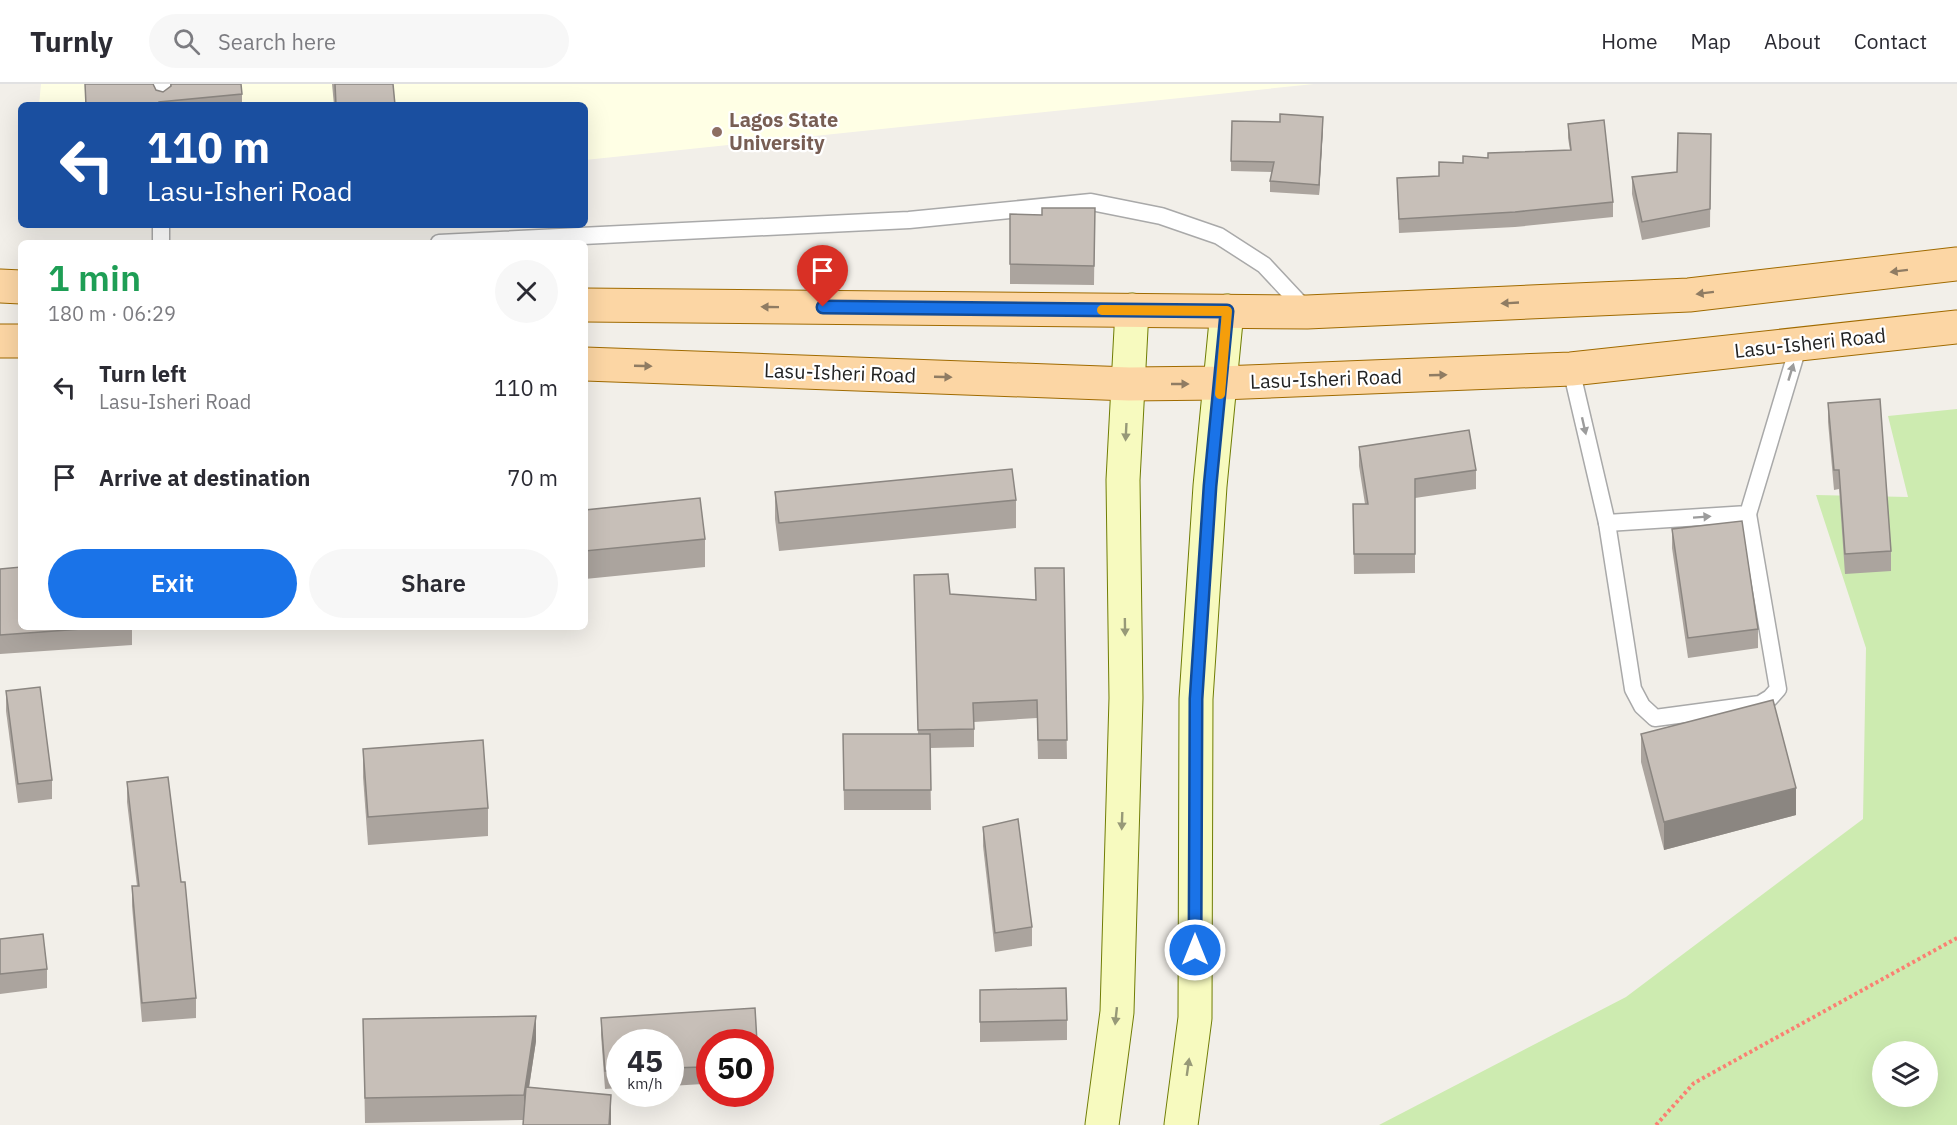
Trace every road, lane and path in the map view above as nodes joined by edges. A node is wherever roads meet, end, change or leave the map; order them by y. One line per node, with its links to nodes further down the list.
1 (162, 84): 2 (lane)
2 (162, 102)
3 (500, 240): 10 (lane)
4 (1957, 264): 10 (main road, one-way to 10)
5 (0, 286): 6 (main road)
6 (18, 287)
7 (588, 305): 8 (main road, one-way to 7)
8 (1132, 310): 9 (main road); 18 (main road)
9 (1227, 311): 10 (main road); 17 (main road)
10 (1307, 312)
11 (1957, 327): 14 (main road, Lasu-Isheri Road)
12 (0, 341): 13 (main road)
13 (18, 342)
14 (1799, 344): 16 (main road, Lasu-Isheri Road); 19 (lane, one-way to 14)
15 (588, 364): 18 (main road, Lasu-Isheri Road, one-way to 18)
16 (1571, 369): 17 (main road, Lasu-Isheri Road, one-way to 16); 20 (lane, one-way to 20)
17 (1221, 383): 18 (main road, Lasu-Isheri Road, one-way to 17); 23 (main road, one-way to 17)
18 (1129, 384): 22 (main road, one-way to 22)
19 (1748, 514): 20 (lane, one-way to 19); 20 (lane)
20 (1607, 523)
21 (1957, 938): 24 (path)
22 (1102, 1125)
23 (1181, 1125)
24 (1656, 1125)

